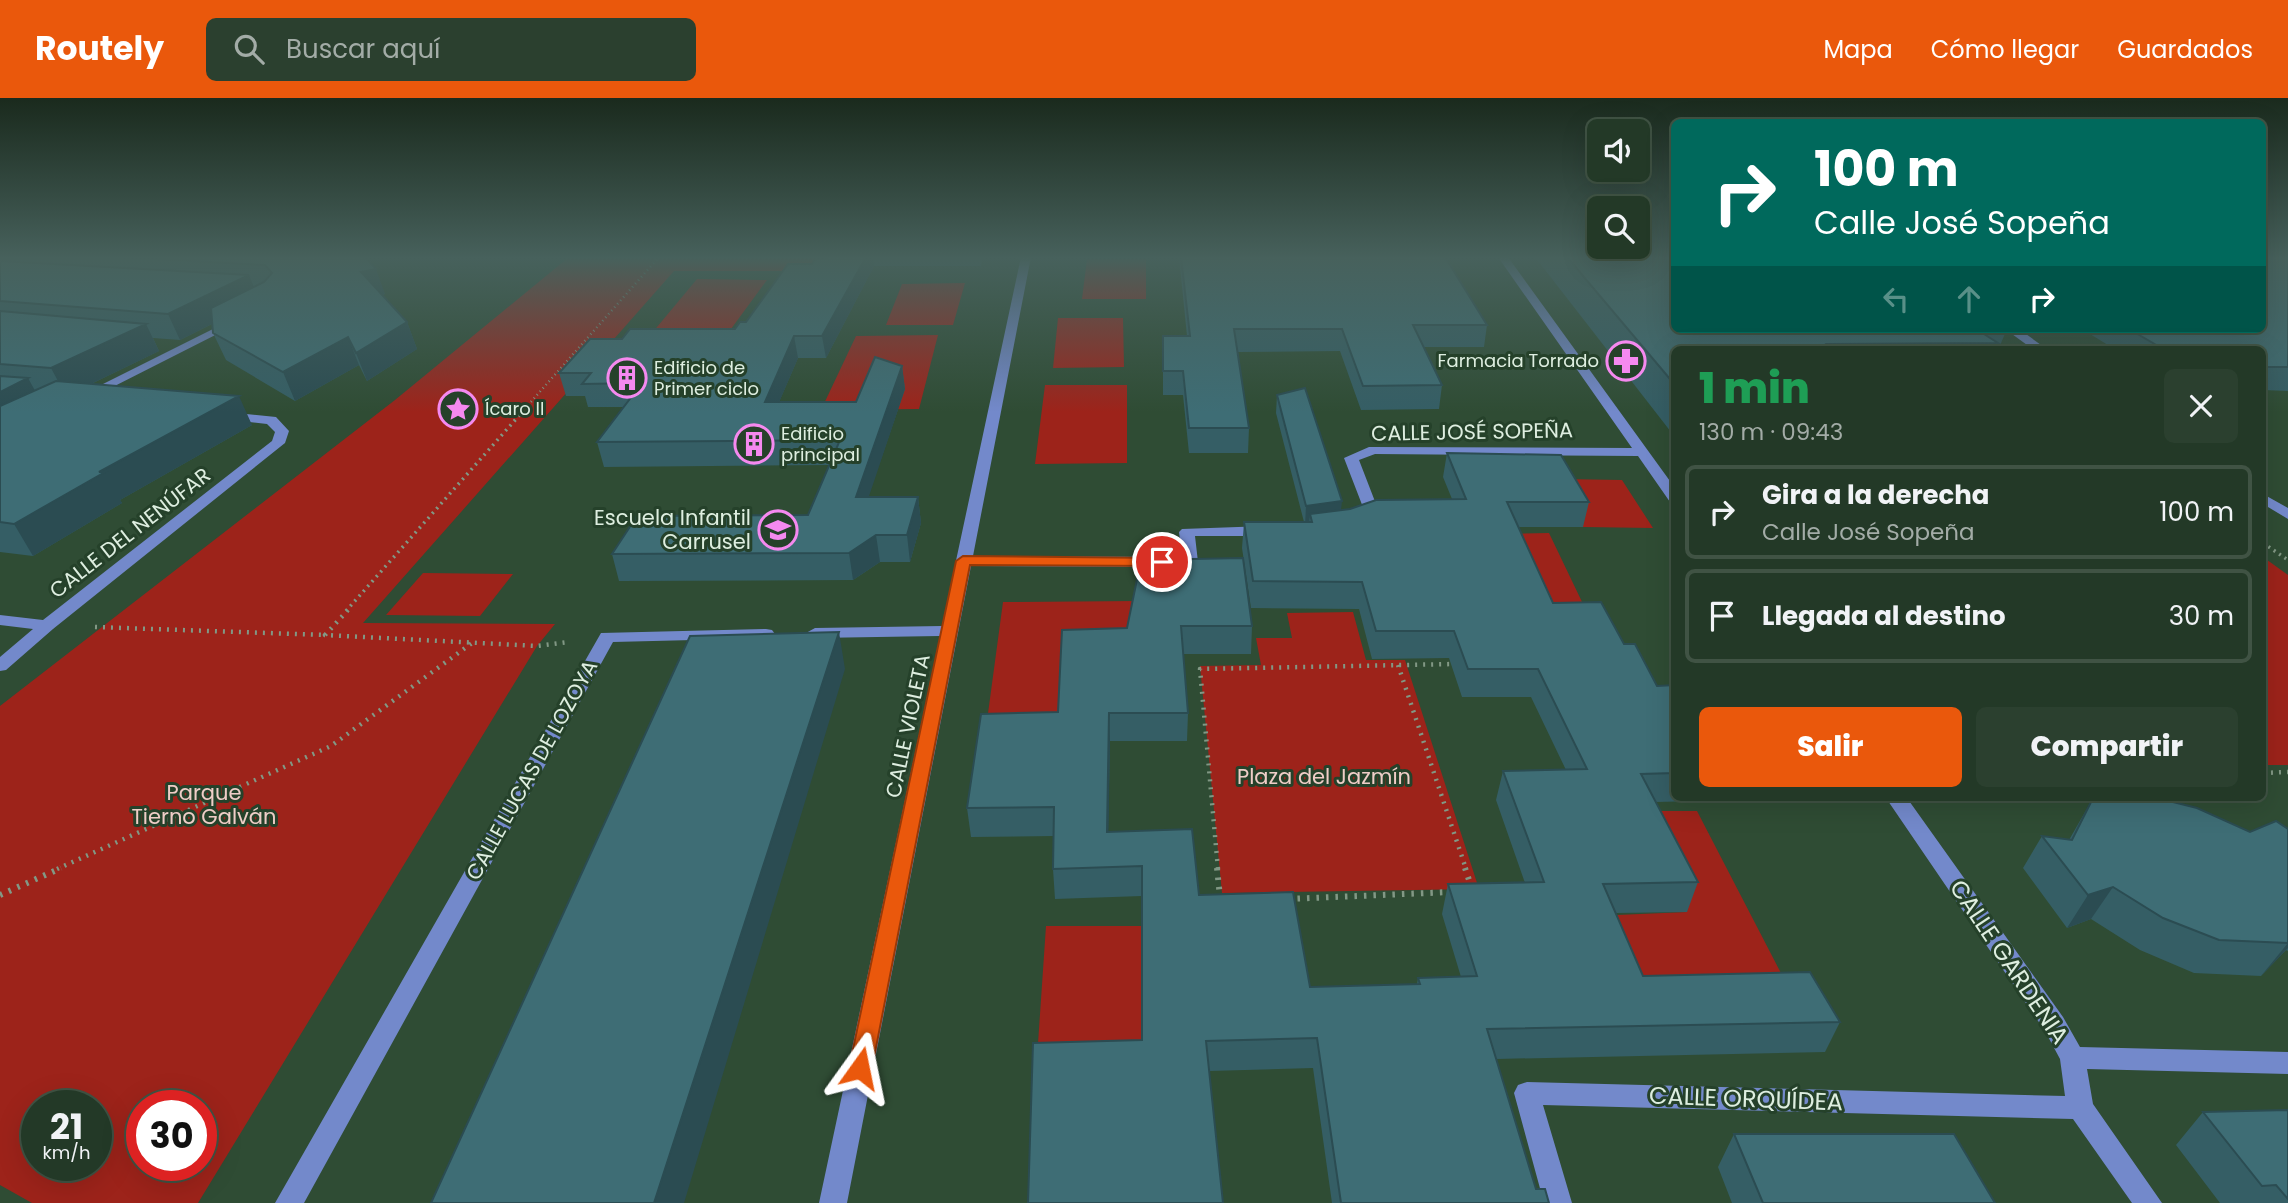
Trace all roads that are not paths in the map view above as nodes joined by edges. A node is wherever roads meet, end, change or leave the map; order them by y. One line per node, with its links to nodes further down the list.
1 (1015, 309): 16 (street, CALLE VIOLETA)
2 (1539, 309): 10 (street)
3 (244, 316): 6 (street)
4 (2017, 333): 7 (street)
5 (153, 344): 6 (street)
6 (181, 346): 8 (street)
7 (2036, 346)
8 (97, 405)
9 (217, 415): 18 (street, CALLE DEL NENÚFAR)
10 (1640, 452): 11 (street); 14 (street, CALLE JOSÉ SOPEÑA)
11 (1671, 494)
12 (2266, 500): 13 (street)
13 (2288, 515)
14 (1348, 527)
15 (1283, 531): 16 (street)
16 (963, 561): 19 (street, CALLE VIOLETA)
17 (0, 620): 18 (street)
18 (47, 625): 20 (street, CALLE DEL NENÚFAR)
19 (950, 631): 25 (street, CALLE LUCAS DE LOZOYA); 26 (street, CALLE VIOLETA)
20 (0, 666)
21 (1898, 801): 22 (street, CALLE GARDENIA)
22 (2073, 1058): 23 (street); 24 (street, CALLE GARDENIA)
23 (2288, 1063)
24 (2080, 1108): 27 (street, CALLE ORQUÍDEA); 28 (street, CALLE GARDENIA)
25 (289, 1203)
26 (833, 1203)
27 (1558, 1203)
28 (2148, 1203)

